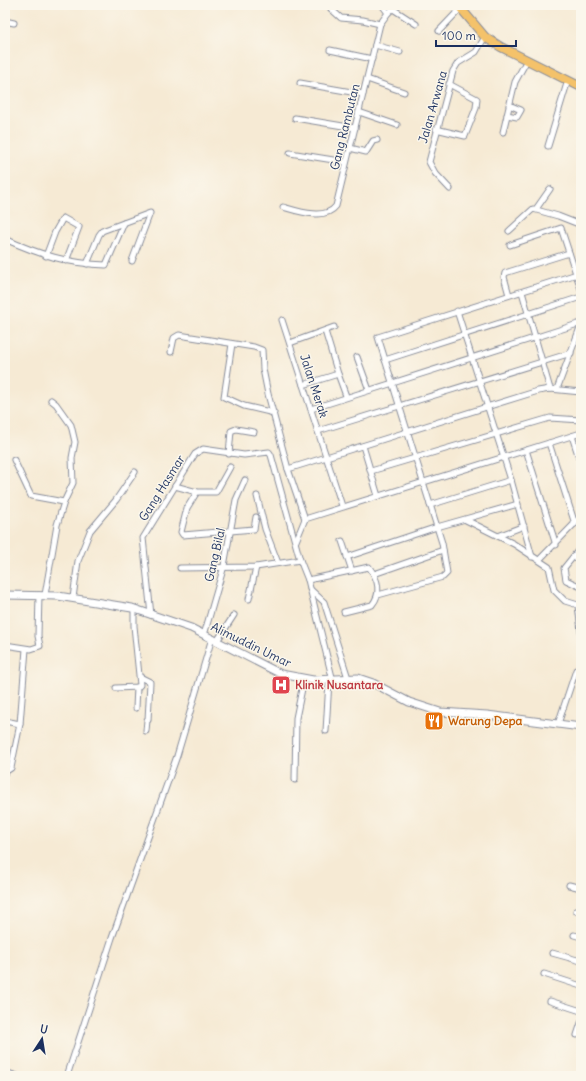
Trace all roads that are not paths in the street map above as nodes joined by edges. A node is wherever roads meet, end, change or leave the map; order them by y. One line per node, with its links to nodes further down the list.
1 (382, 5): 5 (street)
2 (395, 7): 5 (street, Gang Rambutan); 9 (street)
3 (459, 7): 10 (street); 11 (main road)
4 (331, 9): 8 (street)
5 (388, 13): 8 (street, Gang Rambutan)
6 (5, 21): 7 (street)
7 (14, 23)
8 (380, 24): 12 (street, Gang Rambutan)
9 (416, 24)
10 (439, 31)
11 (485, 36): 16 (main road); 20 (street, Jalan Arwana)
12 (375, 45): 14 (street); 15 (street, Gang Rambutan)
13 (330, 50): 15 (street)
14 (400, 52)
15 (372, 59): 17 (street, Gang Rambutan)
16 (527, 60): 18 (main road); 24 (street)
17 (367, 79): 22 (street); 23 (street, Gang Rambutan)
18 (568, 80): 21 (main road); 33 (street)
19 (300, 84): 23 (street)
20 (449, 84): 30 (street, Jalan Arwana); 30 (street)
21 (581, 87)
22 (404, 92)
23 (363, 94): 25 (street, Gang Rambutan)
24 (509, 105): 26 (street); 26 (street)
25 (359, 112): 28 (street); 29 (street, Gang Rambutan)
26 (507, 115): 31 (street)
27 (295, 118): 29 (street)
28 (397, 125)
29 (355, 128): 34 (street, Gang Rambutan)
30 (436, 129): 37 (street, Jalan Arwana)
31 (503, 132)
32 (376, 140): 34 (street)
33 (548, 146)
34 (350, 148): 36 (street, Gang Rambutan)
35 (290, 153): 36 (street)
36 (346, 162): 39 (street, Gang Rambutan)
37 (450, 189)
38 (550, 189): 40 (street)
39 (283, 208)
40 (536, 209): 42 (street); 43 (street)
41 (124, 223): 49 (street); 50 (street); 50 (street)
42 (581, 225)
43 (509, 231)
44 (5, 240): 47 (street)
45 (510, 245): 46 (street)
46 (569, 253): 51 (street); 54 (street)
47 (46, 256): 48 (street); 48 (street)
48 (66, 261): 50 (street)
49 (132, 261)
50 (87, 264)
51 (579, 276): 52 (street); 53 (street)
52 (581, 290)
53 (522, 292): 54 (street); 57 (street)
54 (509, 295): 56 (street)
55 (581, 297): 57 (street)
56 (458, 311): 62 (street); 70 (street)
57 (529, 315): 62 (street); 63 (street)
58 (282, 320): 64 (street, Jalan Merak)
59 (581, 324): 63 (street); 67 (street)
60 (334, 327): 61 (street)
61 (325, 331): 64 (street); 72 (street)
62 (465, 334): 69 (street); 70 (street)
63 (536, 338): 69 (street); 71 (street)
64 (290, 343): 75 (street, Jalan Merak)
65 (232, 344): 66 (street); 85 (street); 85 (street)
66 (171, 352)
67 (571, 353): 71 (street); 77 (street)
68 (357, 357): 78 (street)
69 (472, 358): 73 (street); 74 (street)
70 (385, 360): 74 (street)
71 (543, 361): 73 (street); 76 (street)
72 (338, 374): 75 (street); 80 (street)
73 (479, 381): 82 (street); 83 (street)
74 (392, 383): 78 (street); 82 (street)
75 (303, 385): 84 (street, Jalan Merak)
76 (550, 389): 77 (street); 83 (street)
77 (557, 389): 79 (street)
78 (369, 390): 80 (street)
79 (581, 392)
80 (346, 396): 84 (street)
81 (51, 400): 113 (street)
82 (399, 405): 87 (street); 89 (street)
83 (488, 406): 89 (street); 91 (street)
84 (311, 409): 87 (street, Jalan Merak)
85 (274, 413): 103 (street)
86 (581, 420): 91 (street)
87 (318, 431): 98 (street, Jalan Merak)
88 (254, 432): 96 (street)
89 (407, 432): 94 (street); 99 (street)
90 (581, 433): 92 (street)
91 (495, 434): 97 (street); 99 (street)
92 (572, 436): 93 (street); 101 (street)
93 (549, 443): 95 (street); 121 (street)
94 (363, 446): 98 (street); 105 (street)
95 (526, 450): 97 (street); 128 (street)
96 (229, 454): 109 (street, Gang Hasmar); 127 (street)
97 (503, 457): 107 (street); 108 (street)
98 (326, 458): 103 (street); 116 (street, Jalan Merak)
99 (416, 459): 105 (street); 108 (street)
100 (14, 460): 113 (street)
101 (581, 464)
102 (230, 467): 110 (street)
103 (288, 468): 119 (street)
104 (135, 472): 147 (street)
105 (371, 472): 112 (street)
106 (245, 480): 124 (street, Gang Bilal)
107 (511, 480): 114 (street); 115 (street)
108 (423, 482): 112 (street); 115 (street)
109 (175, 486): 110 (street); 151 (street, Gang Hasmar)
110 (196, 492): 124 (street)
111 (257, 496): 135 (street)
112 (378, 496): 116 (street)
113 (64, 502): 145 (street)
114 (518, 504): 120 (street); 122 (street)
115 (430, 505): 123 (street)
116 (342, 506): 119 (street)
117 (256, 517): 124 (street)
118 (581, 518): 121 (street)
119 (305, 519): 127 (street)
120 (466, 520): 123 (street); 125 (street)
121 (575, 524): 128 (street)
122 (524, 526): 125 (street); 132 (street)
123 (437, 527): 130 (street); 131 (street)
124 (231, 531): 136 (street, Gang Bilal)
125 (498, 536): 132 (street)
126 (342, 541): 131 (street)
127 (296, 542): 134 (street)
128 (556, 546): 133 (street)
129 (581, 547): 142 (street)
130 (443, 550): 140 (street); 146 (street)
131 (347, 557): 139 (street)
132 (532, 557): 133 (street)
133 (540, 559): 153 (street)
134 (300, 560): 135 (street); 141 (street)
135 (278, 563): 137 (street)
136 (224, 566): 137 (street); 138 (street); 154 (street, Gang Bilal)
137 (256, 567): 148 (street)
138 (180, 568)
139 (352, 571): 140 (street); 141 (street)
140 (374, 574): 146 (street)
141 (308, 580): 143 (street)
142 (581, 587)
143 (310, 589): 160 (street); 162 (street)
144 (5, 595): 145 (street, Alimuddin Umar)
145 (42, 595): 147 (street, Alimuddin Umar); 157 (street)
146 (378, 595): 150 (street)
147 (73, 598): 149 (street, Alimuddin Umar)
148 (249, 599)
149 (134, 609): 151 (street, Alimuddin Umar); 159 (street)
150 (344, 612)
151 (151, 615): 154 (street, Alimuddin Umar)
152 (234, 615): 155 (street)
153 (581, 631)
154 (204, 635): 155 (street, Alimuddin Umar)
155 (215, 640): 161 (street, Alimuddin Umar); 188 (street)
156 (5, 645): 157 (street)
157 (26, 649): 167 (street)
158 (579, 668): 168 (street)
159 (140, 677): 163 (street); 170 (street)
160 (348, 678): 162 (street, Alimuddin Umar); 168 (street, Alimuddin Umar)
161 (304, 679): 162 (street, Alimuddin Umar); 173 (street)
162 (331, 681): 171 (street)
163 (137, 687): 164 (street); 165 (street)
164 (116, 688)
165 (136, 708)
166 (5, 721): 167 (street)
167 (20, 724): 172 (street)
168 (558, 724): 169 (street, Alimuddin Umar)
169 (581, 727)
170 (146, 731)
171 (326, 731)
172 (5, 772)
173 (295, 780)
174 (569, 885): 175 (street)
175 (581, 888)
176 (574, 935): 177 (street)
177 (581, 937)
178 (552, 952): 179 (street)
179 (581, 961)
180 (544, 974): 181 (street)
181 (581, 986)
182 (550, 1001): 183 (street)
183 (581, 1011)
184 (581, 1023): 185 (street)
185 (577, 1035)
186 (5, 1072): 187 (street)
187 (17, 1076)
188 (67, 1076)

